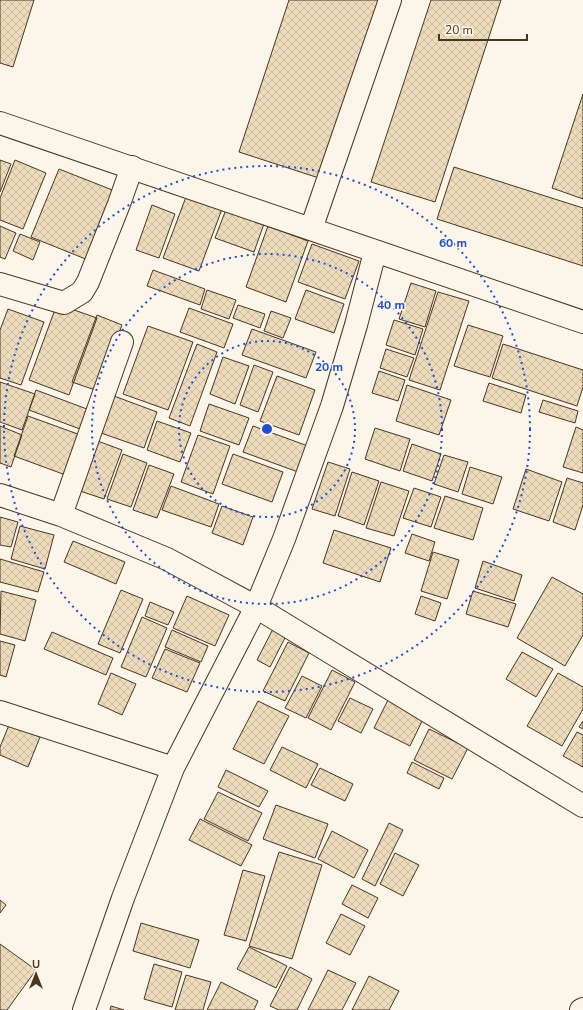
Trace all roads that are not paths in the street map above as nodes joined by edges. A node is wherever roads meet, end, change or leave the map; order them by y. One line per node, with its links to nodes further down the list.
1 (390, 0): 4 (street)
2 (0, 123): 3 (street)
3 (132, 167): 4 (street); 6 (street)
4 (311, 229): 5 (street)
5 (375, 252): 7 (street); 11 (street)
6 (0, 284)
7 (583, 322)
8 (122, 342): 10 (street)
9 (0, 495): 10 (street)
10 (61, 515): 11 (street)
11 (256, 606): 13 (street); 14 (street)
12 (0, 712): 13 (street)
13 (173, 768): 15 (street)
14 (583, 806)
15 (84, 1010)

